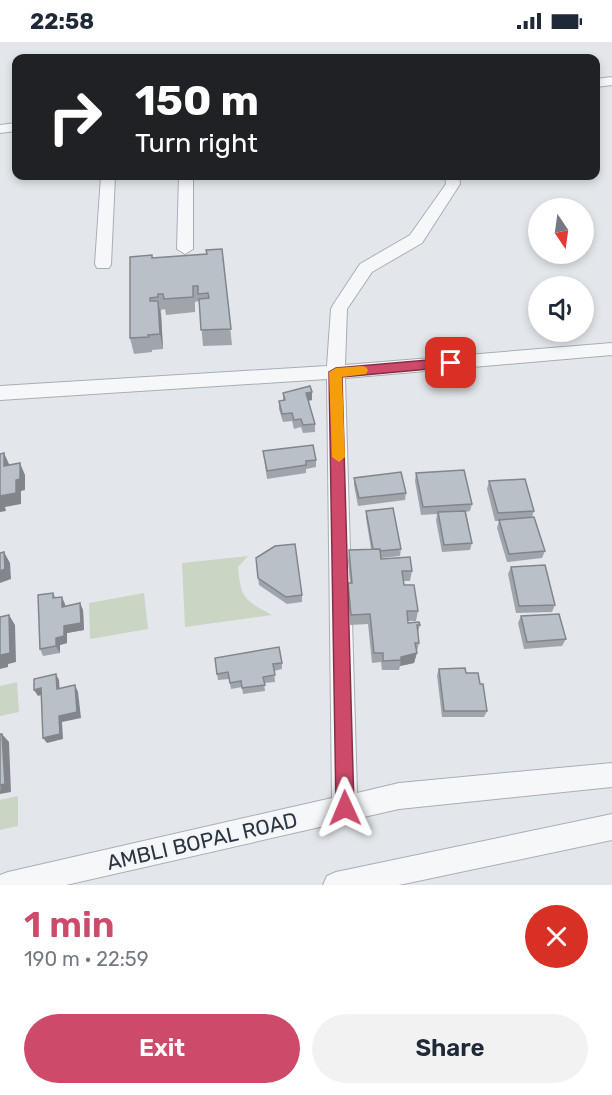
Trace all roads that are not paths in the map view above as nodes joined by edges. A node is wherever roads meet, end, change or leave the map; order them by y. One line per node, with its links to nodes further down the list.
1 (108, 180): 5 (street)
2 (186, 180): 4 (street)
3 (452, 180): 7 (street)
4 (185, 249)
5 (103, 264)
6 (612, 349): 7 (street)
7 (336, 372): 8 (street); 10 (street)
8 (0, 393)
9 (612, 775): 10 (street, AMBLI BOPAL ROAD)
10 (345, 808): 12 (street, AMBLI BOPAL ROAD)
11 (612, 827): 13 (street)
12 (8, 885)
13 (336, 885)

